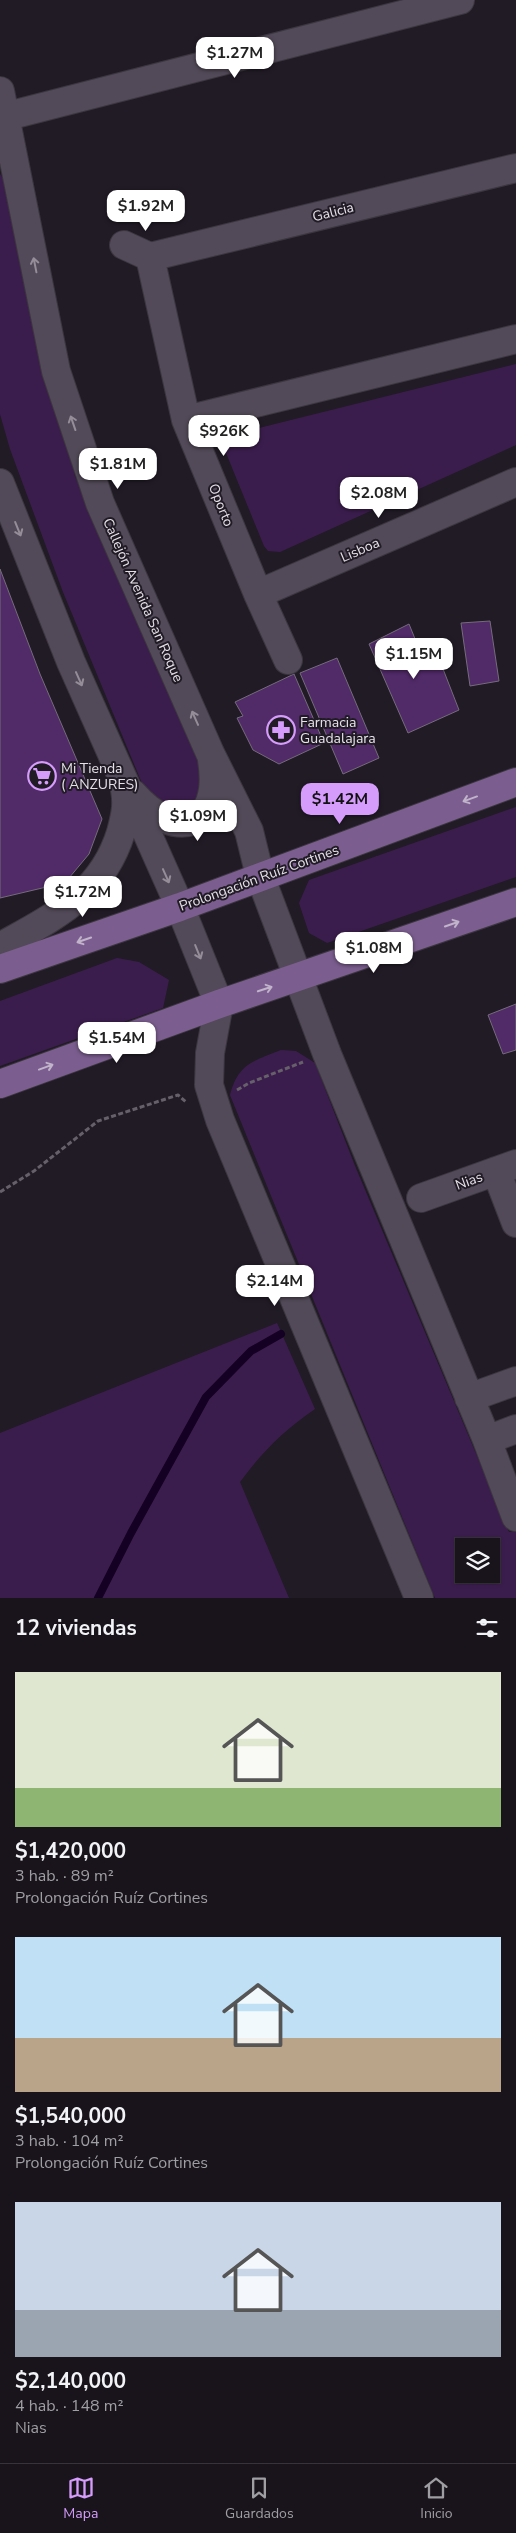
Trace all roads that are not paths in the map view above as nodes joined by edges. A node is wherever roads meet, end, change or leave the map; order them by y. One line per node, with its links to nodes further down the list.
1 (460, 0): 2 (street)
2 (2, 108): 12 (street, Callejón Avenida San Roque, one-way to 2)
3 (516, 168): 5 (street, Galicia)
4 (124, 244): 5 (street)
5 (150, 257): 7 (street, Oporto)
6 (516, 339): 7 (street)
7 (186, 420): 10 (street, Oporto)
8 (516, 482): 10 (street, Lisboa)
9 (0, 483): 14 (street, one-way to 14)
10 (258, 594): 11 (street, Oporto)
11 (288, 660)
12 (210, 752): 14 (street); 15 (street, Callejón Avenida San Roque)
13 (516, 782): 15 (main road, Prolongación Ruíz Cortines, one-way to 15)
14 (124, 784): 17 (street, one-way to 17); 18 (street)
15 (260, 876): 17 (main road, Prolongación Ruíz Cortines); 20 (street, Callejón Avenida San Roque)
16 (516, 902): 20 (main road, one-way to 16)
17 (180, 907): 19 (main road, Prolongación Ruíz Cortines, one-way to 19); 21 (street, one-way to 21)
18 (0, 947)
19 (0, 969)
20 (298, 978): 21 (main road, one-way to 20); 27 (street, Callejón Avenida San Roque)
21 (219, 1004): 22 (main road, one-way to 21); 31 (street)
22 (0, 1084)
23 (506, 1168): 24 (street, Nias); 25 (street)
24 (421, 1198)
25 (516, 1223)
26 (516, 1381): 27 (street)
27 (469, 1398): 29 (street, Callejón Avenida San Roque)
28 (516, 1429): 29 (street)
29 (487, 1440): 30 (street, Callejón Avenida San Roque)
30 (516, 1516)
31 (419, 1598)

